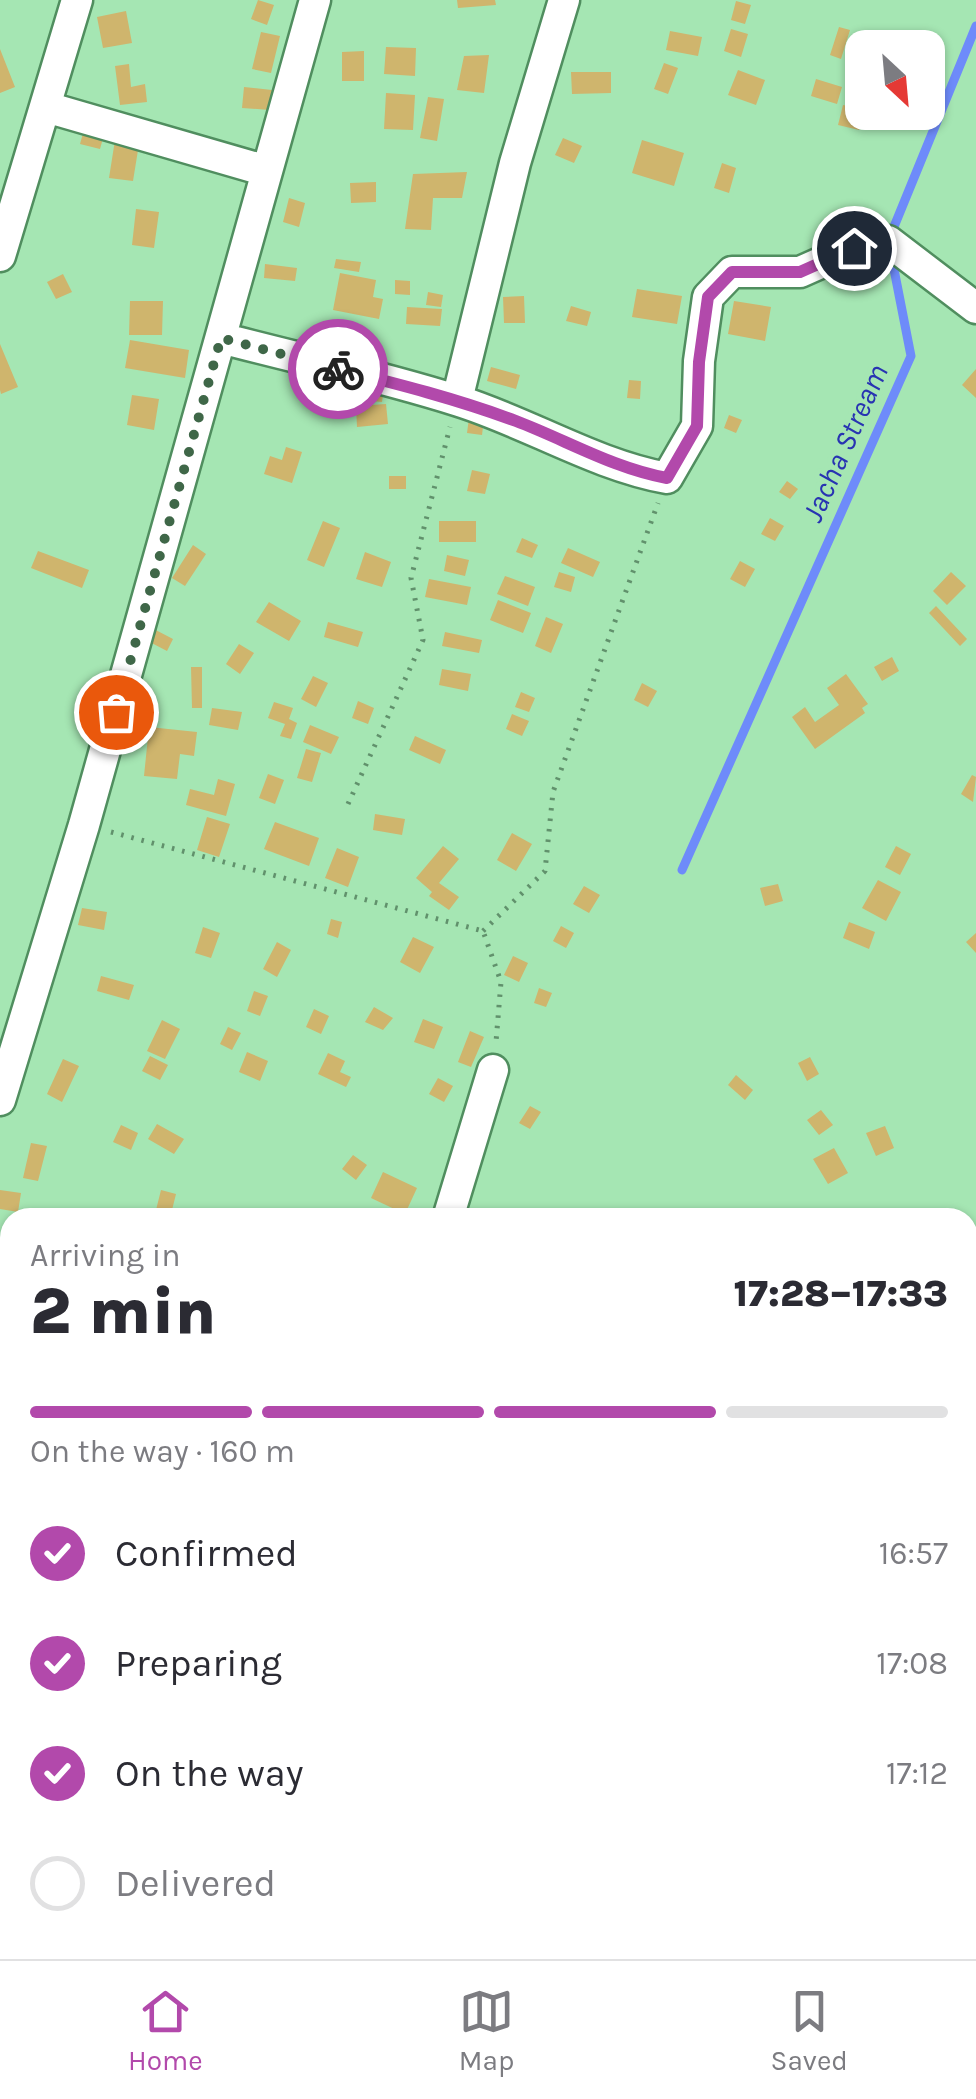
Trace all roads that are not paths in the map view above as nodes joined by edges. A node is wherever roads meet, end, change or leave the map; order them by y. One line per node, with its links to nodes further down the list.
1 (78, 0): 4 (street)
2 (314, 0): 5 (street)
3 (564, 0): 9 (street)
4 (46, 107): 5 (street); 6 (street)
5 (267, 171): 8 (street)
6 (0, 256)
7 (976, 308): 9 (street)
8 (221, 338): 9 (street); 11 (street)
9 (457, 400)
10 (493, 1070): 12 (street)
11 (0, 1100)
12 (451, 1208)

